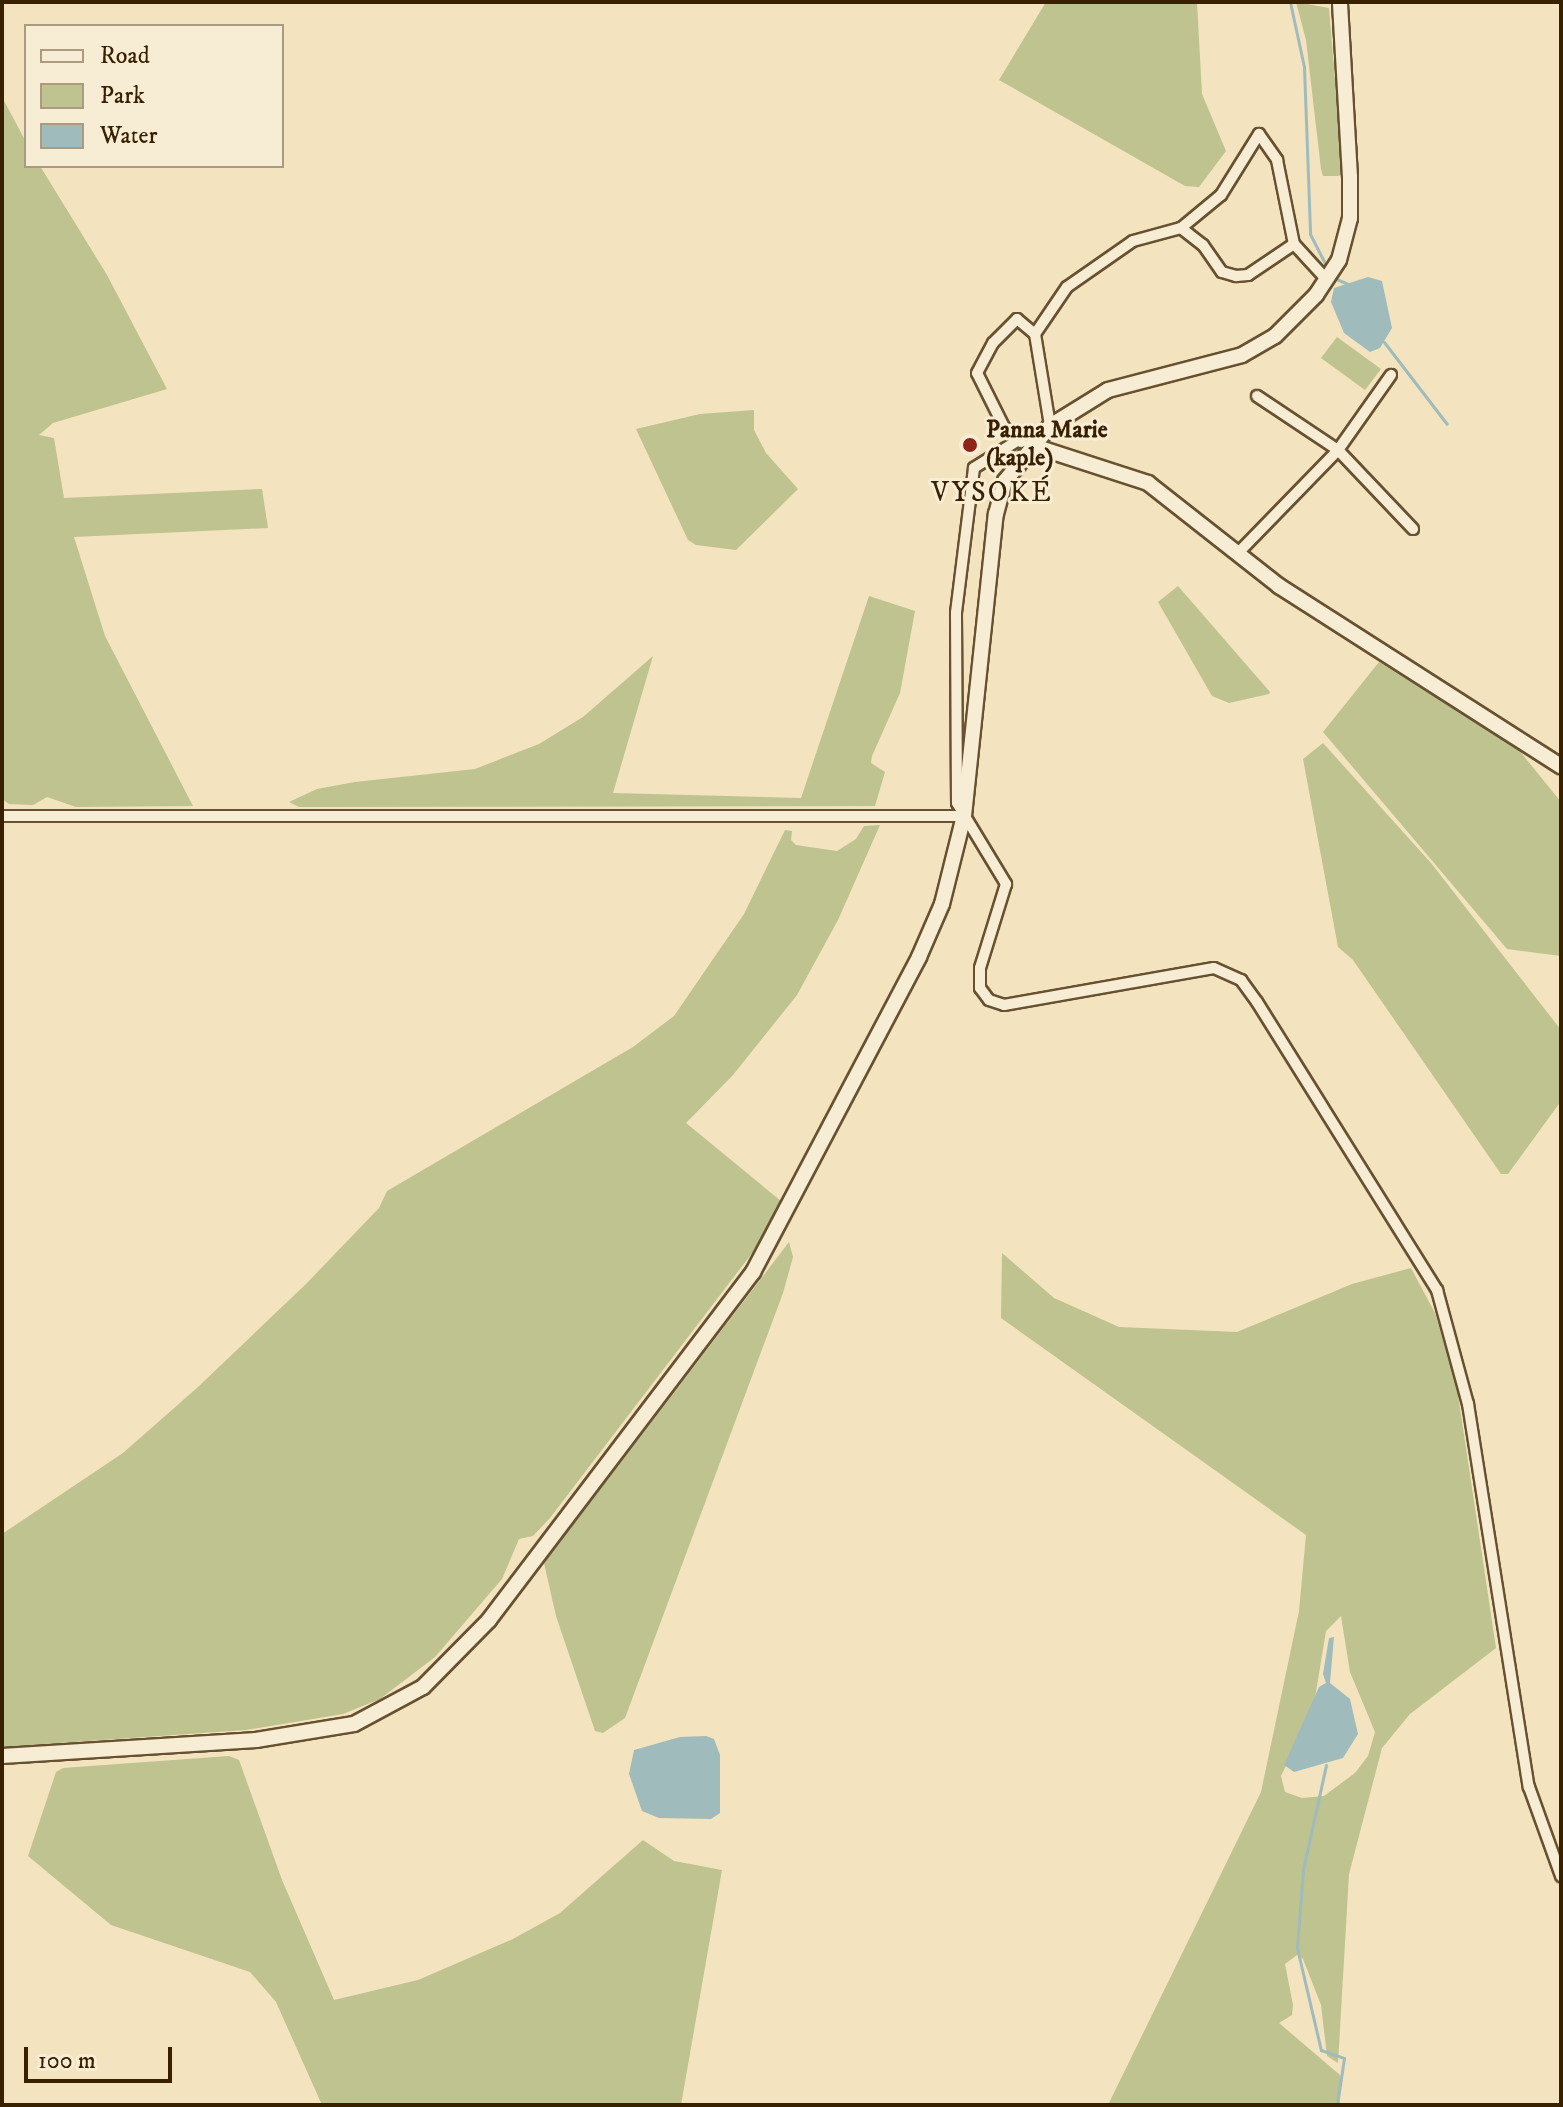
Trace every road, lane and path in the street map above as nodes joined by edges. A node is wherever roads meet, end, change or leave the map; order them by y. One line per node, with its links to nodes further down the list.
1 (1340, 2): 4 (main road)
2 (1181, 228): 3 (street); 3 (street); 5 (street)
3 (1294, 244): 4 (street)
4 (1327, 280): 8 (main road)
5 (1035, 334): 8 (street); 9 (street)
6 (1391, 375): 10 (street)
7 (1257, 396): 10 (street)
8 (1050, 426): 9 (main road)
9 (1024, 443): 12 (main road); 15 (main road); 15 (street)
10 (1338, 450): 11 (street); 12 (street)
11 (1413, 529)
12 (1238, 553): 13 (main road)
13 (1561, 766)
14 (2, 816): 15 (street)
15 (964, 816): 16 (main road); 17 (street)
16 (2, 1756)
17 (1561, 1876)

